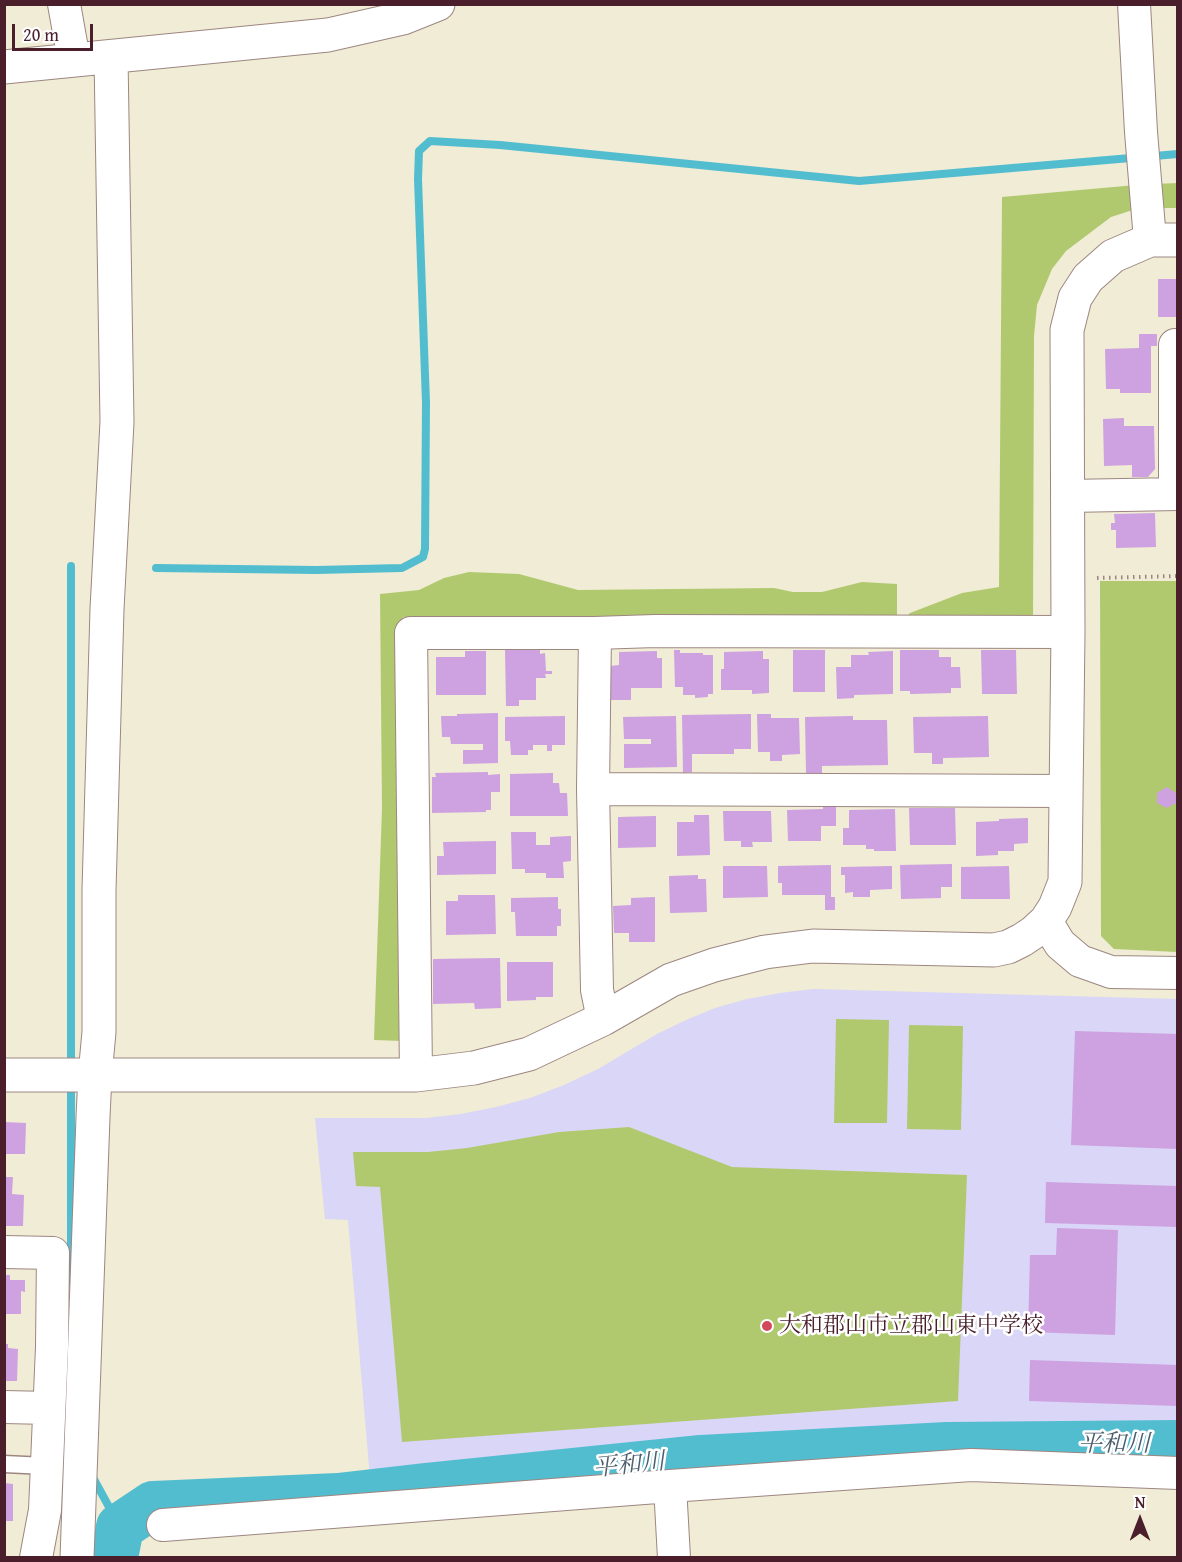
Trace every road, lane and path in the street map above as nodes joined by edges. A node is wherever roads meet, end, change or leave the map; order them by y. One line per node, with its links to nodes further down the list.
1 (64, 4): 5 (street)
2 (438, 4): 4 (street)
3 (1134, 4): 7 (street)
4 (111, 57): 5 (street); 21 (street)
5 (74, 60): 6 (street)
6 (4, 67)
7 (1164, 240): 10 (street)
8 (1178, 345): 9 (street)
9 (1176, 494): 10 (street)
10 (1067, 496): 13 (street)
11 (1178, 576): 12 (path)
12 (1092, 578)
13 (1068, 632): 14 (street); 16 (street)
14 (595, 633): 15 (street); 22 (street)
15 (593, 789): 16 (street); 19 (street)
16 (1066, 790): 17 (street)
17 (1046, 921): 18 (street); 19 (street)
18 (1178, 973)
19 (603, 1019): 22 (street)
20 (4, 1075): 21 (street)
21 (95, 1075): 22 (street); 32 (street)
22 (416, 1075)
23 (4, 1252): 25 (street)
24 (4, 1407): 25 (street)
25 (49, 1408): 27 (street)
26 (4, 1464): 27 (lane)
27 (46, 1466): 31 (street)
28 (1178, 1473): 29 (street)
29 (670, 1486): 30 (street); 33 (street)
30 (163, 1526)
31 (36, 1557)
32 (77, 1557)
33 (674, 1557)

